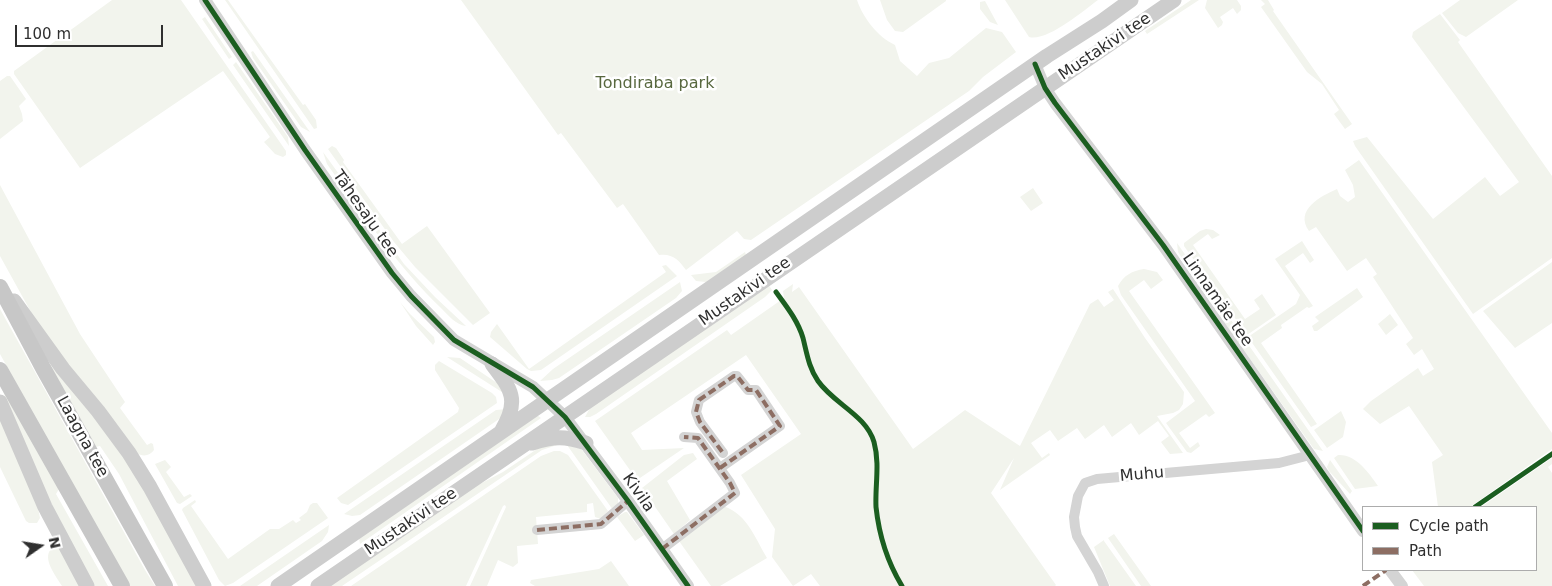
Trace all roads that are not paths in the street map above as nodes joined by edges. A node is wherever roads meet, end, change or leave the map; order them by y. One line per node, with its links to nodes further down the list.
1 (206, 0): 8 (street, Tähesaju tee)
2 (1131, 0): 4 (main road, Mustakivi tee)
3 (1174, 0): 5 (main road, Mustakivi tee)
4 (1034, 64): 5 (street, Linnamäe tee); 10 (main road, Mustakivi tee)
5 (1045, 88): 12 (main road, Mustakivi tee); 18 (street, Linnamäe tee)
6 (0, 282): 25 (main road)
7 (0, 287): 29 (main road, Laagna tee)
8 (492, 364): 10 (street, Tähesaju tee); 13 (main road)
9 (0, 370): 28 (main road)
10 (547, 400): 12 (street, Tähesaju tee); 13 (main road, Mustakivi tee)
11 (0, 402): 27 (main road)
12 (565, 416): 15 (street, Kivila); 16 (main road, Mustakivi tee)
13 (500, 433): 26 (main road, Mustakivi tee)
14 (684, 437): 19 (street)
15 (586, 443): 16 (main road); 20 (street, Kivila)
16 (521, 446): 30 (main road, Mustakivi tee)
17 (723, 453): 19 (street)
18 (1310, 455): 22 (street, Linnamäe tee); 32 (street, Muhu)
19 (720, 468): 23 (street)
20 (628, 501): 21 (street); 23 (street, Kivila)
21 (537, 530)
22 (1362, 530)
23 (662, 550): 31 (street, Kivila)
24 (1391, 571): 33 (street)
25 (204, 583)
26 (278, 585)
27 (87, 586)
28 (122, 586)
29 (165, 586)
30 (318, 586)
31 (688, 586)
32 (1104, 586)
33 (1402, 586)

